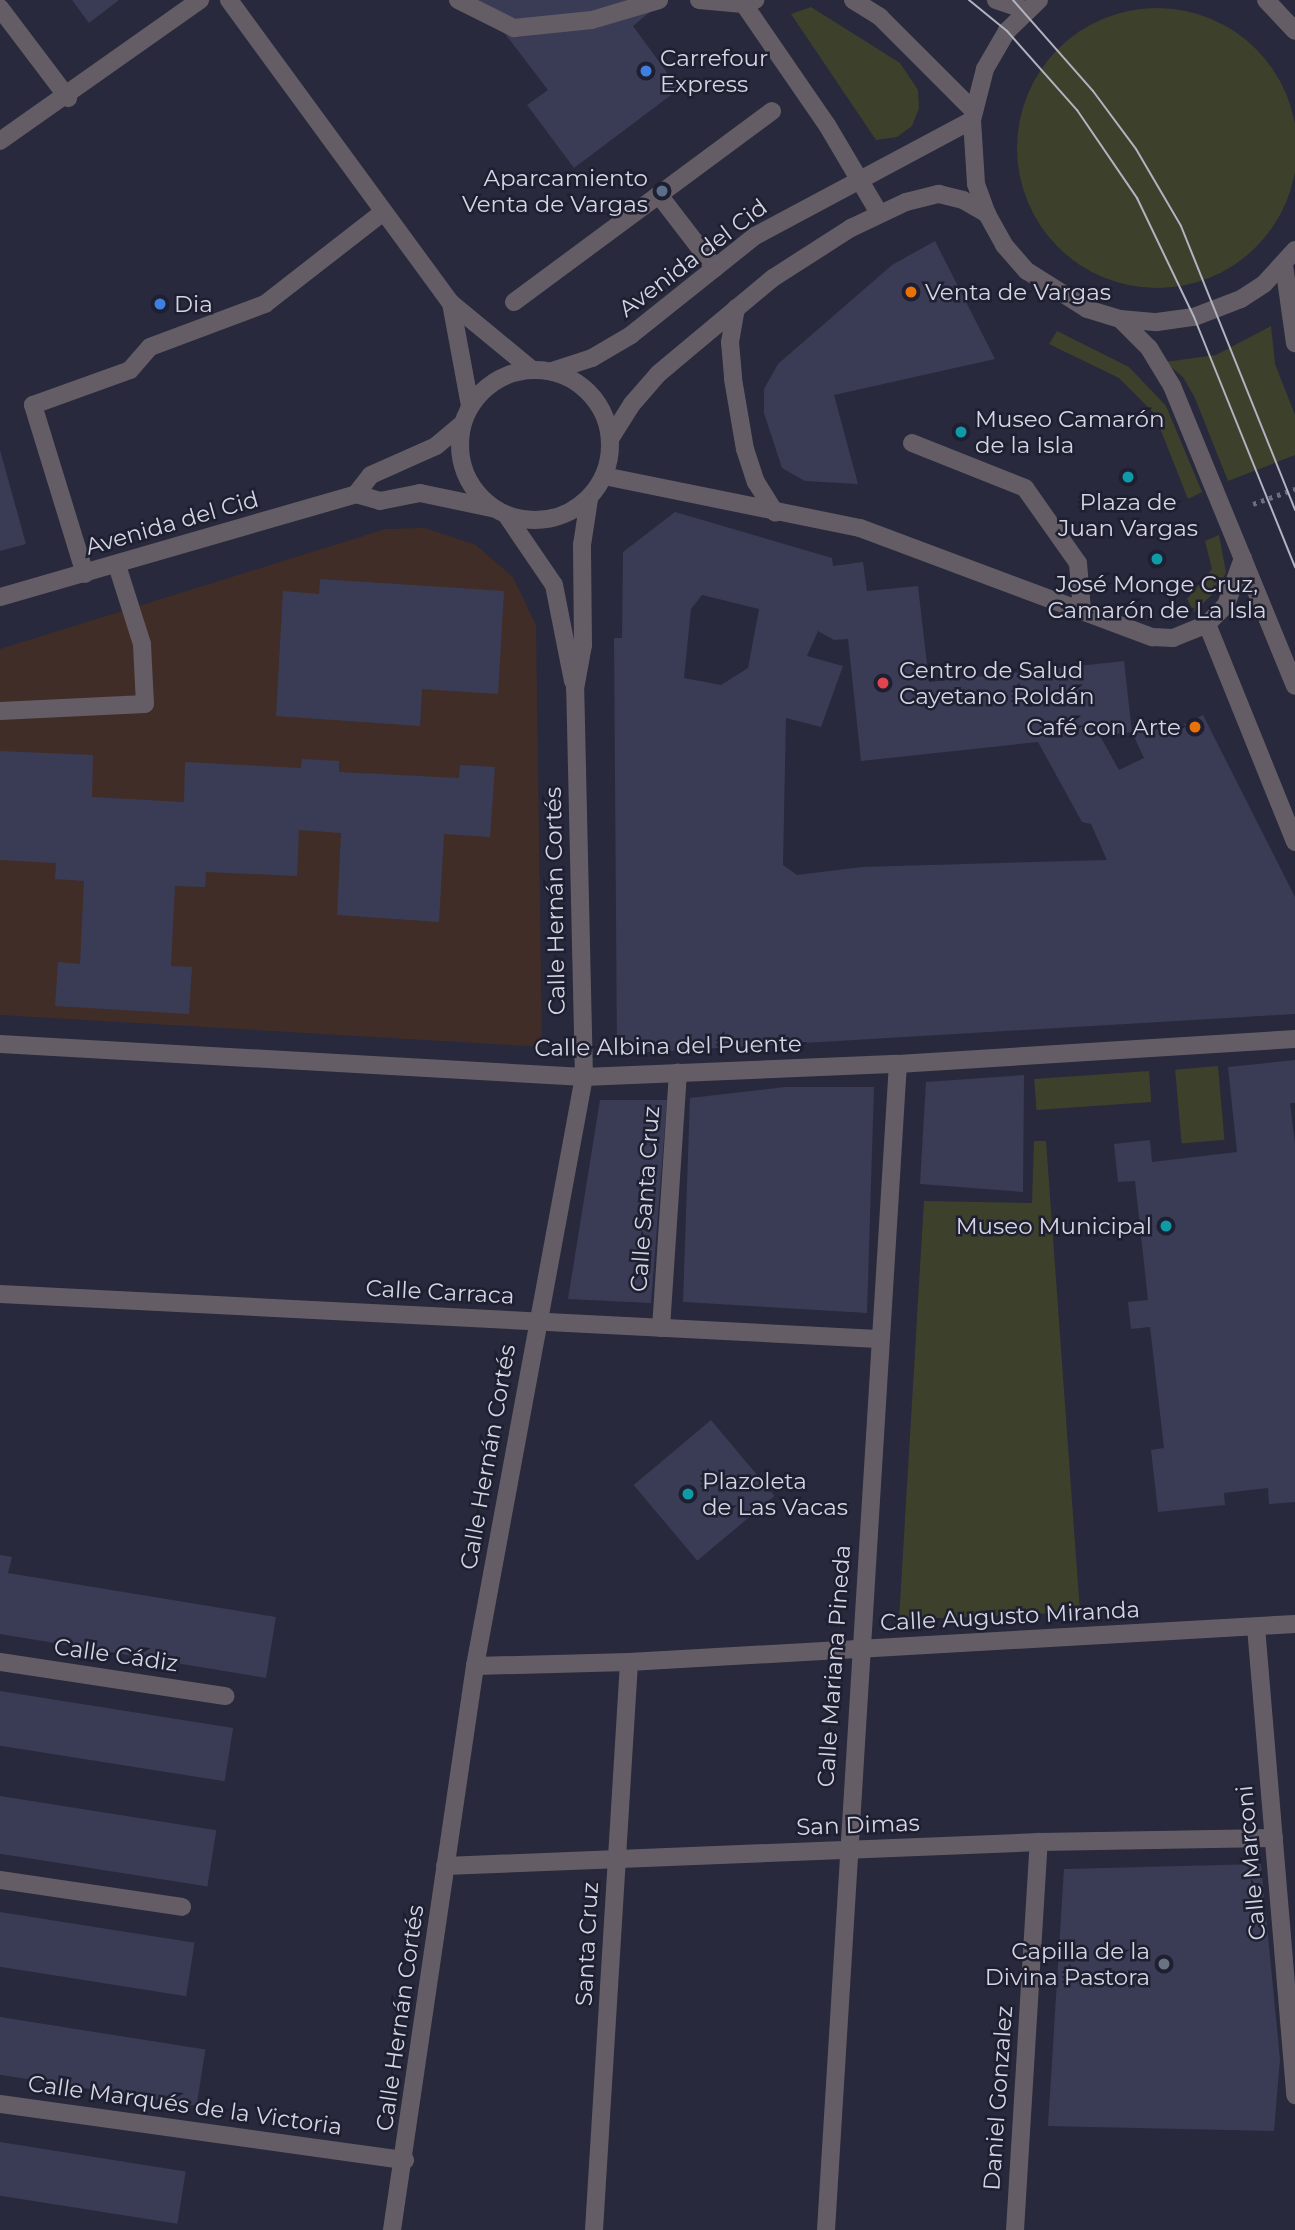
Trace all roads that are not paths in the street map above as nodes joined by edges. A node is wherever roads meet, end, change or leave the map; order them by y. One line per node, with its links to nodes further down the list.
1 (200, 0): 13 (street)
2 (229, 0): 19 (street)
3 (458, 0): 4 (street)
4 (659, 0)
5 (699, 0): 9 (street)
6 (853, 0): 15 (street)
7 (996, 0): 10 (street)
8 (1266, 0): 12 (street)
9 (746, 1): 17 (street)
10 (1032, 5): 15 (street)
11 (0, 8): 13 (street)
12 (1295, 31)
13 (68, 97): 16 (street)
14 (772, 111): 18 (street)
15 (973, 115): 17 (street, Avenida del Cid); 21 (street)
16 (0, 141)
17 (858, 177): 20 (street); 24 (street, Avenida del Cid)
18 (659, 195): 24 (street); 25 (street)
19 (382, 213): 26 (street); 43 (street)
20 (879, 213): 21 (street); 27 (street)
21 (987, 214): 28 (street)
22 (1295, 250): 23 (street)
23 (1284, 265): 28 (street); 29 (street)
24 (715, 268): 31 (street, Avenida del Cid)
25 (514, 302)
26 (451, 303): 30 (street); 32 (street)
27 (736, 308): 34 (street); 40 (street)
28 (1120, 319): 41 (street)
29 (1295, 344)
30 (531, 369): 31 (street); 32 (street)
31 (552, 371): 34 (street)
32 (470, 406): 33 (street)
33 (463, 423): 37 (street, Avenida del Cid); 39 (street)
34 (610, 439): 36 (street)
35 (912, 443): 45 (street)
36 (604, 476): 38 (street); 40 (street)
37 (356, 494): 39 (street, Avenida del Cid); 42 (street, Avenida del Cid)
38 (589, 499): 39 (street); 48 (street)
39 (500, 512): 48 (street)
40 (775, 513): 45 (street)
41 (1243, 558): 46 (street); 47 (street)
42 (117, 565): 43 (street, Avenida del Cid); 49 (street)
43 (85, 574): 44 (street, Avenida del Cid)
44 (0, 597)
45 (1082, 611): 46 (street)
46 (1207, 624): 50 (street)
47 (1295, 686)
48 (575, 689): 55 (street, Calle Hernán Cortés)
49 (0, 711)
50 (1295, 842)
51 (1295, 1039): 53 (street, Calle Albina del Puente)
52 (0, 1044): 55 (street, Calle Albina del Puente)
53 (898, 1064): 54 (street, Calle Albina del Puente); 59 (street, Calle Mariana Pineda)
54 (678, 1073): 55 (street, Calle Albina del Puente); 58 (street, Calle Santa Cruz)
55 (584, 1077): 57 (street, Calle Hernán Cortés)
56 (0, 1294): 57 (street, Calle Carraca)
57 (537, 1322): 58 (street, Calle Carraca); 65 (street, Calle Hernán Cortés)
58 (661, 1328): 59 (street, Calle Carraca)
59 (878, 1339): 62 (street, Calle Mariana Pineda)
60 (1295, 1624): 61 (street, Calle Augusto Miranda)
61 (1256, 1627): 62 (street, Calle Augusto Miranda); 67 (street, Calle Marconi)
62 (861, 1648): 64 (street, Calle Augusto Miranda); 69 (street, Calle Mariana Pineda)
63 (0, 1662): 66 (street, Calle Cádiz)
64 (629, 1662): 65 (street, Calle Augusto Miranda); 70 (street, Santa Cruz)
65 (475, 1666): 71 (street, Calle Hernán Cortés)
66 (225, 1696)
67 (1274, 1838): 68 (street, San Dimas); 74 (street, Calle Marconi)
68 (1039, 1842): 69 (street, San Dimas); 80 (street, Daniel Gonzalez)
69 (847, 1850): 70 (street, San Dimas); 79 (street, Calle Mariana Pineda)
70 (617, 1857): 71 (street, San Dimas); 78 (street, Santa Cruz)
71 (445, 1866): 76 (street, Calle Hernán Cortés)
72 (0, 1880): 73 (street)
73 (182, 1907)
74 (1295, 2095)
75 (0, 2104): 76 (street, Calle Marqués de la Victoria)
76 (405, 2160): 77 (street, Calle Hernán Cortés)
77 (392, 2230)
78 (594, 2230)
79 (826, 2230)
80 (1014, 2230)

